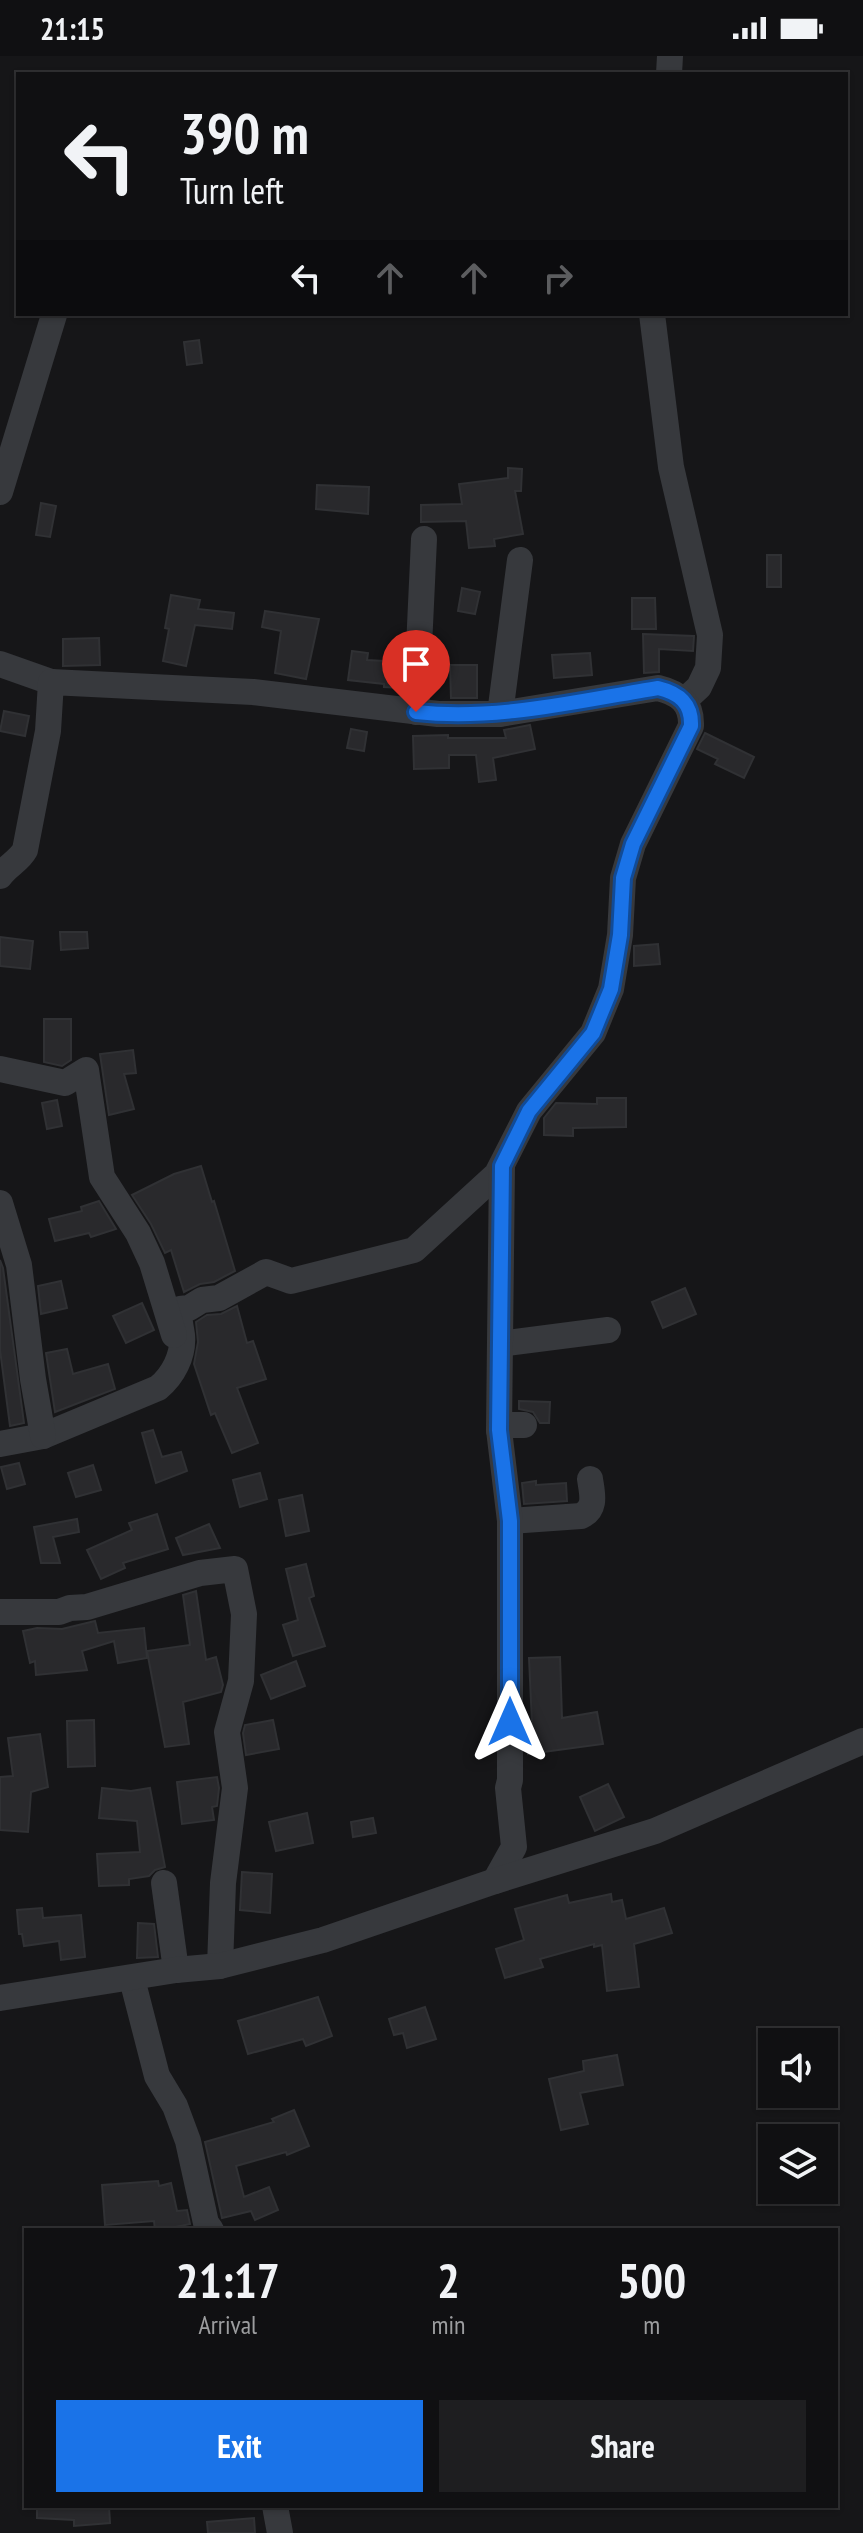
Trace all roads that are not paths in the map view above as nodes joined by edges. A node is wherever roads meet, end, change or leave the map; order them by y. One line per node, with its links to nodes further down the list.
1 (54, 316): 3 (street)
2 (652, 316): 8 (street)
3 (0, 492)
4 (424, 539): 9 (street)
5 (520, 560): 10 (street)
6 (0, 664): 7 (street)
7 (51, 682): 9 (street); 11 (street)
8 (685, 700): 10 (street); 13 (street)
9 (416, 712): 10 (street)
10 (500, 714)
11 (0, 876)
12 (0, 1069): 17 (street)
13 (502, 1166): 16 (street); 17 (street)
14 (0, 1203): 18 (street)
15 (608, 1330): 16 (street)
16 (500, 1344): 21 (street)
17 (179, 1354): 18 (street)
18 (43, 1436): 19 (street)
19 (0, 1444)
20 (590, 1479): 21 (street)
21 (510, 1521): 24 (street)
22 (0, 1612): 26 (street)
23 (863, 1741): 24 (street)
24 (495, 1881): 26 (street)
25 (164, 1883): 27 (street)
26 (220, 1966): 27 (street)
27 (176, 1970): 28 (street)
28 (132, 1979): 29 (street); 30 (street)
29 (0, 1998)
30 (210, 2228)
31 (275, 2508): 32 (street)
32 (280, 2533)

